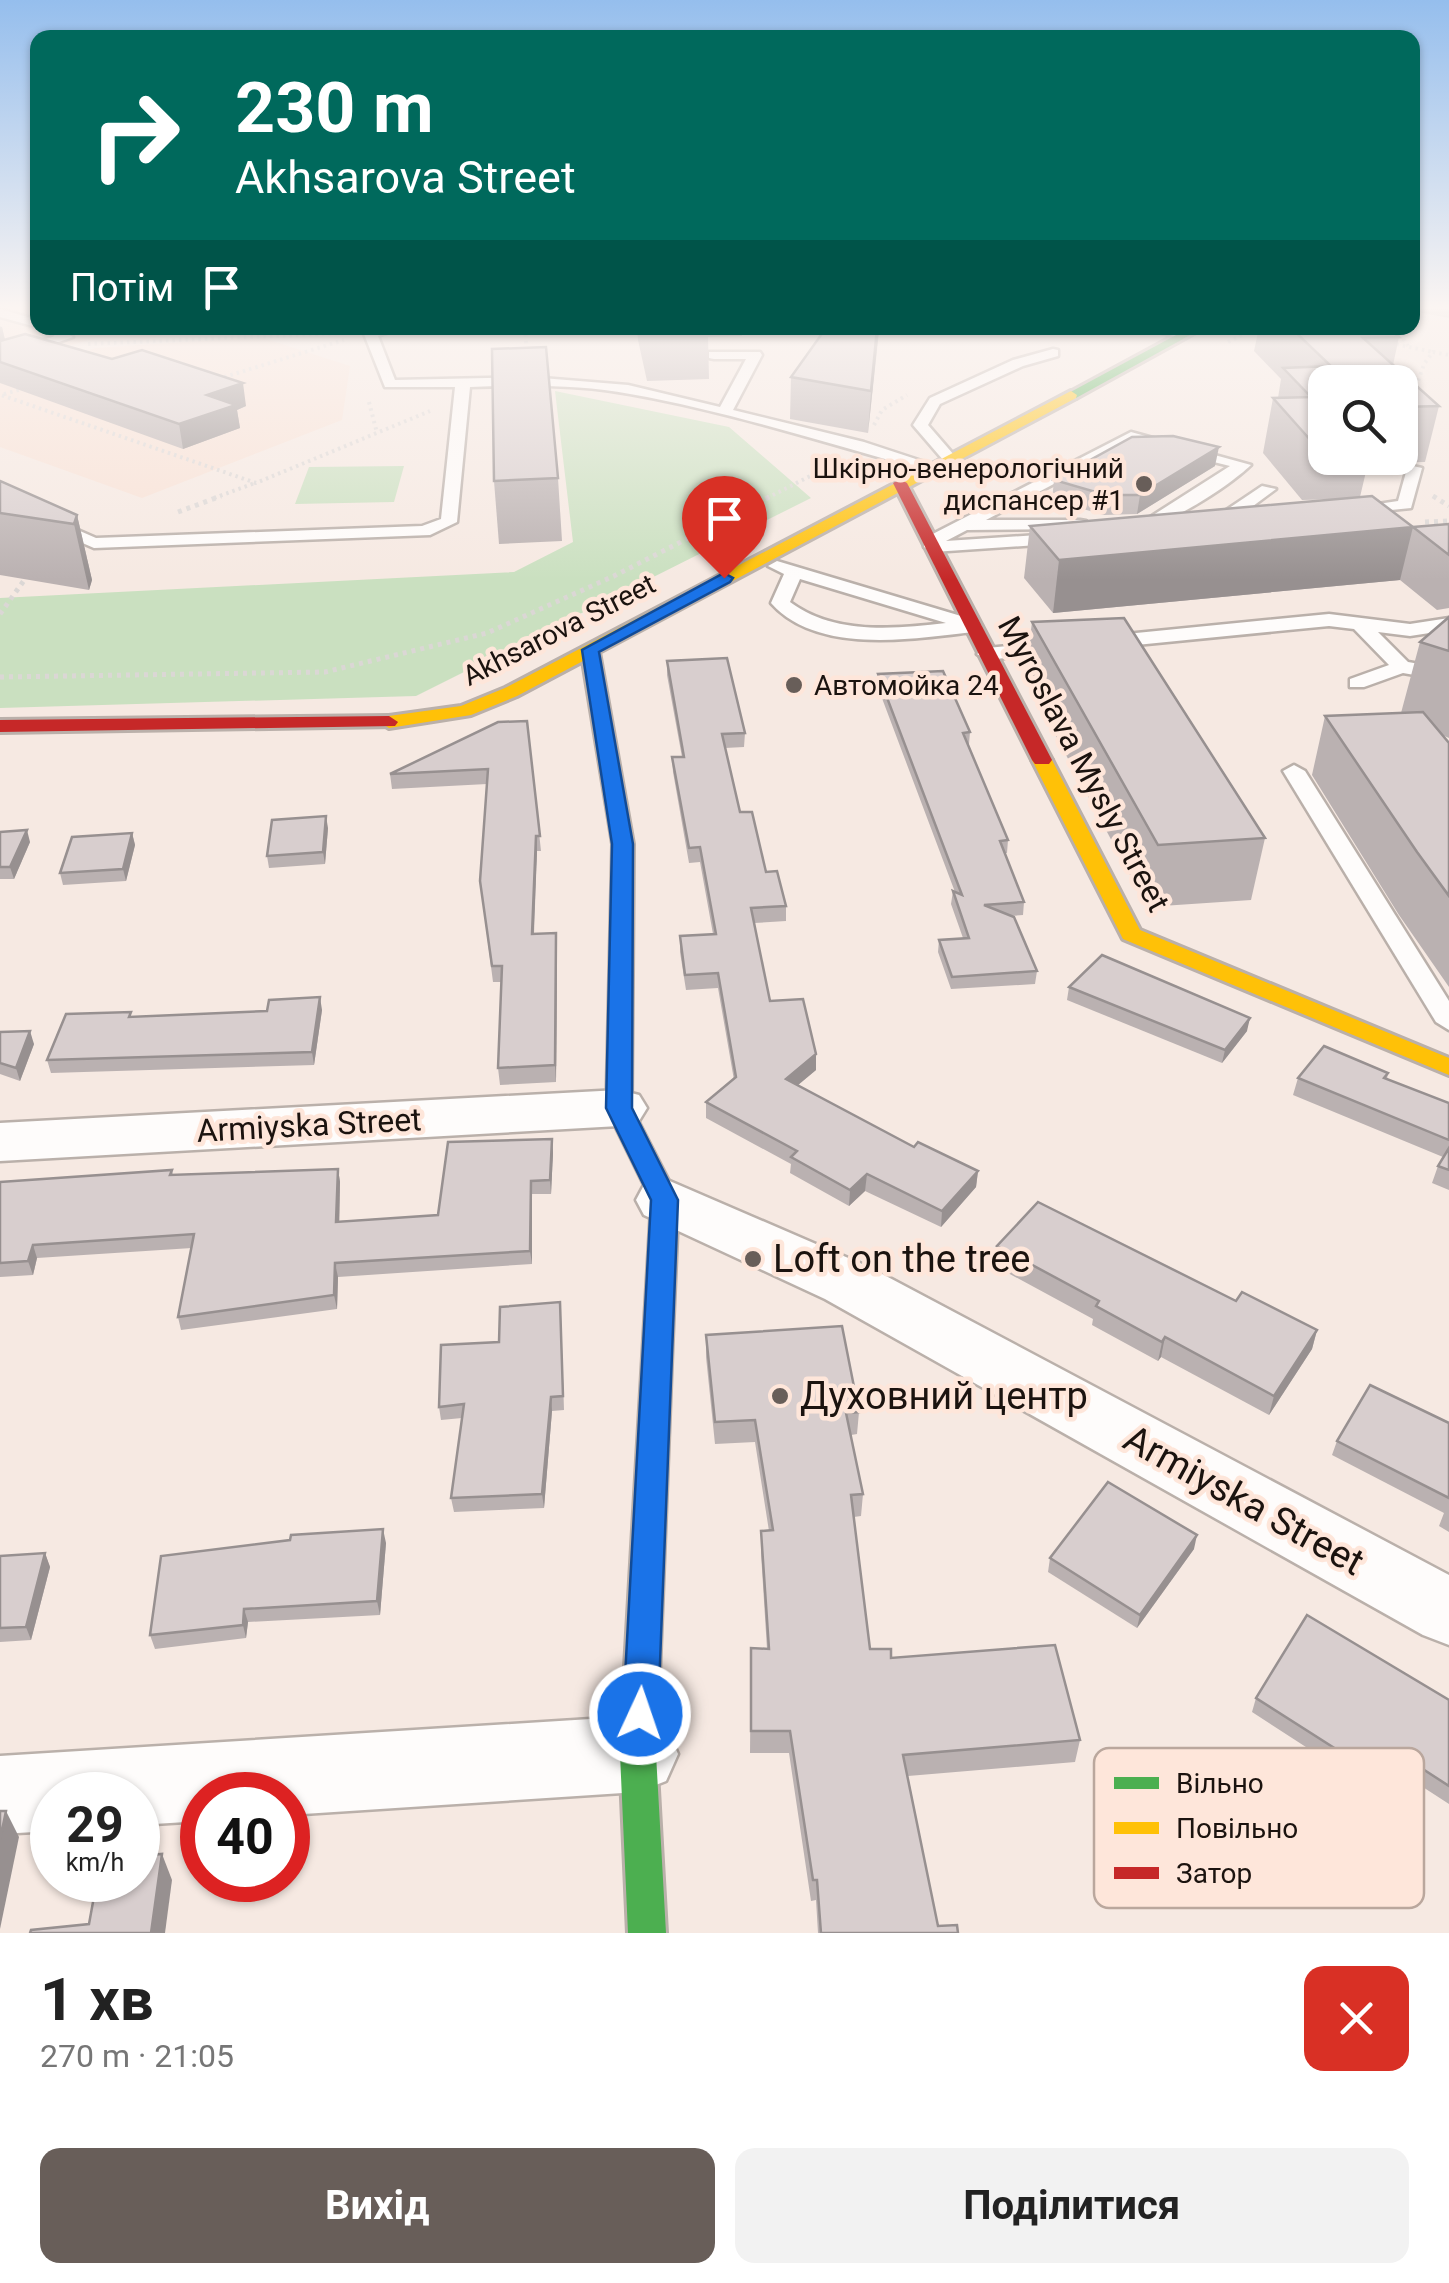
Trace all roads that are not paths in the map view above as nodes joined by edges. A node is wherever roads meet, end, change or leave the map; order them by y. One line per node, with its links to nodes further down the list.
1 (462, 399): 11 (lane)
2 (669, 399): 6 (lane)
3 (731, 399): 6 (lane)
4 (939, 399): 7 (lane)
5 (1060, 399): 7 (street, Akhsarova Street)
6 (724, 413): 7 (lane)
7 (940, 462): 9 (street, Akhsarova Street)
8 (1412, 475): 12 (lane)
9 (900, 483): 19 (street, Myroslava Mysly Street); 20 (street, Akhsarova Street)
10 (1268, 489): 15 (lane)
11 (0, 500)
12 (1347, 512)
13 (1250, 523): 15 (lane)
14 (965, 525): 17 (lane); 17 (lane); 19 (lane)
15 (1212, 528): 16 (lane)
16 (1192, 529)
17 (1107, 530): 18 (lane); 19 (lane)
18 (1172, 530)
19 (932, 545): 24 (street, Myroslava Mysly Street)
20 (758, 560): 21 (lane); 25 (street, Akhsarova Street)
21 (794, 571): 24 (lane); 24 (lane)
22 (1358, 623): 23 (lane); 26 (lane); 27 (lane)
23 (1449, 624)
24 (973, 626): 26 (street, Myroslava Mysly Street)
25 (590, 650): 30 (street, Akhsarova Street); 34 (street)
26 (987, 654): 33 (street, Myroslava Mysly Street)
27 (1402, 667): 28 (lane); 29 (lane)
28 (1449, 675)
29 (1357, 684)
30 (0, 726)
31 (1294, 771): 32 (lane)
32 (1449, 1022)
33 (1449, 1067)
34 (619, 1108): 35 (street, Armiyska Street); 36 (street)
35 (0, 1142)
36 (665, 1200): 37 (street, Armiyska Street); 38 (street)
37 (1449, 1612)
38 (638, 1754): 39 (street); 40 (street)
39 (0, 1795)
40 (648, 1933)

